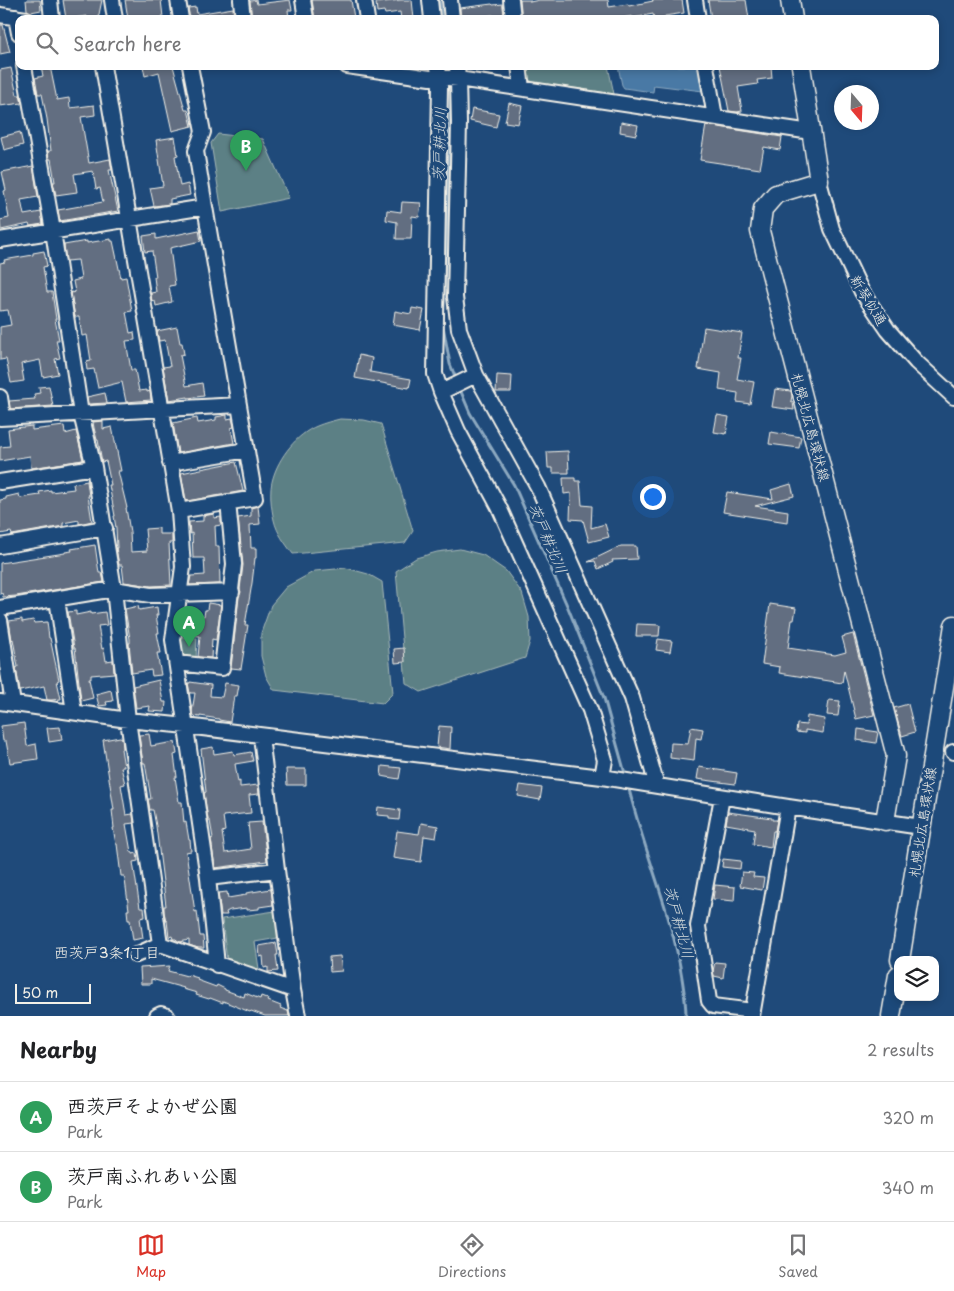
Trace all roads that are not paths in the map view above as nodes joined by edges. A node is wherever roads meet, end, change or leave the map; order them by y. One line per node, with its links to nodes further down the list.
1 (50, 0): 13 (street)
2 (112, 0): 14 (street)
3 (178, 0): 15 (street)
4 (241, 0): 16 (street)
5 (303, 0): 17 (street)
6 (364, 0): 18 (street)
7 (430, 0): 19 (street)
8 (450, 0): 20 (street)
9 (510, 0): 21 (street)
10 (695, 0): 22 (street)
11 (790, 0): 23 (main road)
12 (0, 15): 24 (street)
13 (52, 15)
14 (114, 15)
15 (180, 15)
16 (243, 15)
17 (305, 15)
18 (366, 15)
19 (432, 15)
20 (452, 15)
21 (512, 15)
22 (697, 15)
23 (792, 15)
24 (15, 17)
25 (25, 70): 40 (street)
26 (104, 70): 38 (street)
27 (191, 70): 37 (street)
28 (386, 70): 32 (street)
29 (520, 70): 33 (street)
30 (707, 70): 34 (street)
31 (801, 70): 35 (main road)
32 (448, 74): 33 (street); 39 (street); 39 (street)
33 (522, 88): 34 (street)
34 (714, 117): 35 (street)
35 (811, 132): 36 (main road)
36 (819, 181): 44 (street, 新琴似通); 74 (main road, 札幌北広島環状線)
37 (205, 207): 38 (street); 45 (street)
38 (128, 220): 40 (street); 46 (street)
39 (447, 220): 42 (street); 42 (street)
40 (53, 231): 41 (street); 47 (street)
41 (0, 240)
42 (459, 383): 70 (street); 71 (street)
43 (0, 397): 48 (street)
44 (954, 398)
45 (239, 405): 46 (street); 49 (street)
46 (161, 410): 47 (street); 50 (street)
47 (81, 414): 48 (street); 51 (street)
48 (2, 418)
49 (246, 450): 50 (street); 53 (street)
50 (170, 463): 54 (street)
51 (94, 467): 52 (street); 55 (street)
52 (0, 482)
53 (228, 502): 54 (street); 58 (street)
54 (178, 512): 59 (street)
55 (105, 528): 56 (street); 57 (street)
56 (0, 546)
57 (114, 589): 59 (street); 60 (street); 67 (street)
58 (232, 592): 59 (street); 64 (street)
59 (179, 594): 64 (street)
60 (57, 599): 61 (street); 66 (street)
61 (0, 608)
62 (0, 620): 65 (street)
63 (954, 625): 75 (main road, 札幌北広島環状線)
64 (178, 662): 68 (street)
65 (7, 703): 66 (street)
66 (74, 712): 67 (street)
67 (128, 720): 68 (street); 78 (street)
68 (186, 726): 69 (street); 77 (street)
69 (261, 736): 70 (street); 76 (street)
70 (602, 777): 71 (street)
71 (656, 786): 72 (street)
72 (722, 797): 73 (street); 84 (street)
73 (788, 807): 74 (street); 84 (street)
74 (885, 821): 75 (street)
75 (922, 827): 80 (main road, 札幌北広島環状線)
76 (277, 870): 77 (street); 82 (street)
77 (208, 878): 81 (street)
78 (160, 944): 79 (street); 81 (street)
79 (136, 955)
80 (901, 956)
81 (217, 964): 82 (street)
82 (293, 990): 87 (street)
83 (894, 998): 88 (main road)
84 (753, 1013)
85 (157, 1016): 86 (street)
86 (167, 1016)
87 (298, 1016)
88 (891, 1016)

